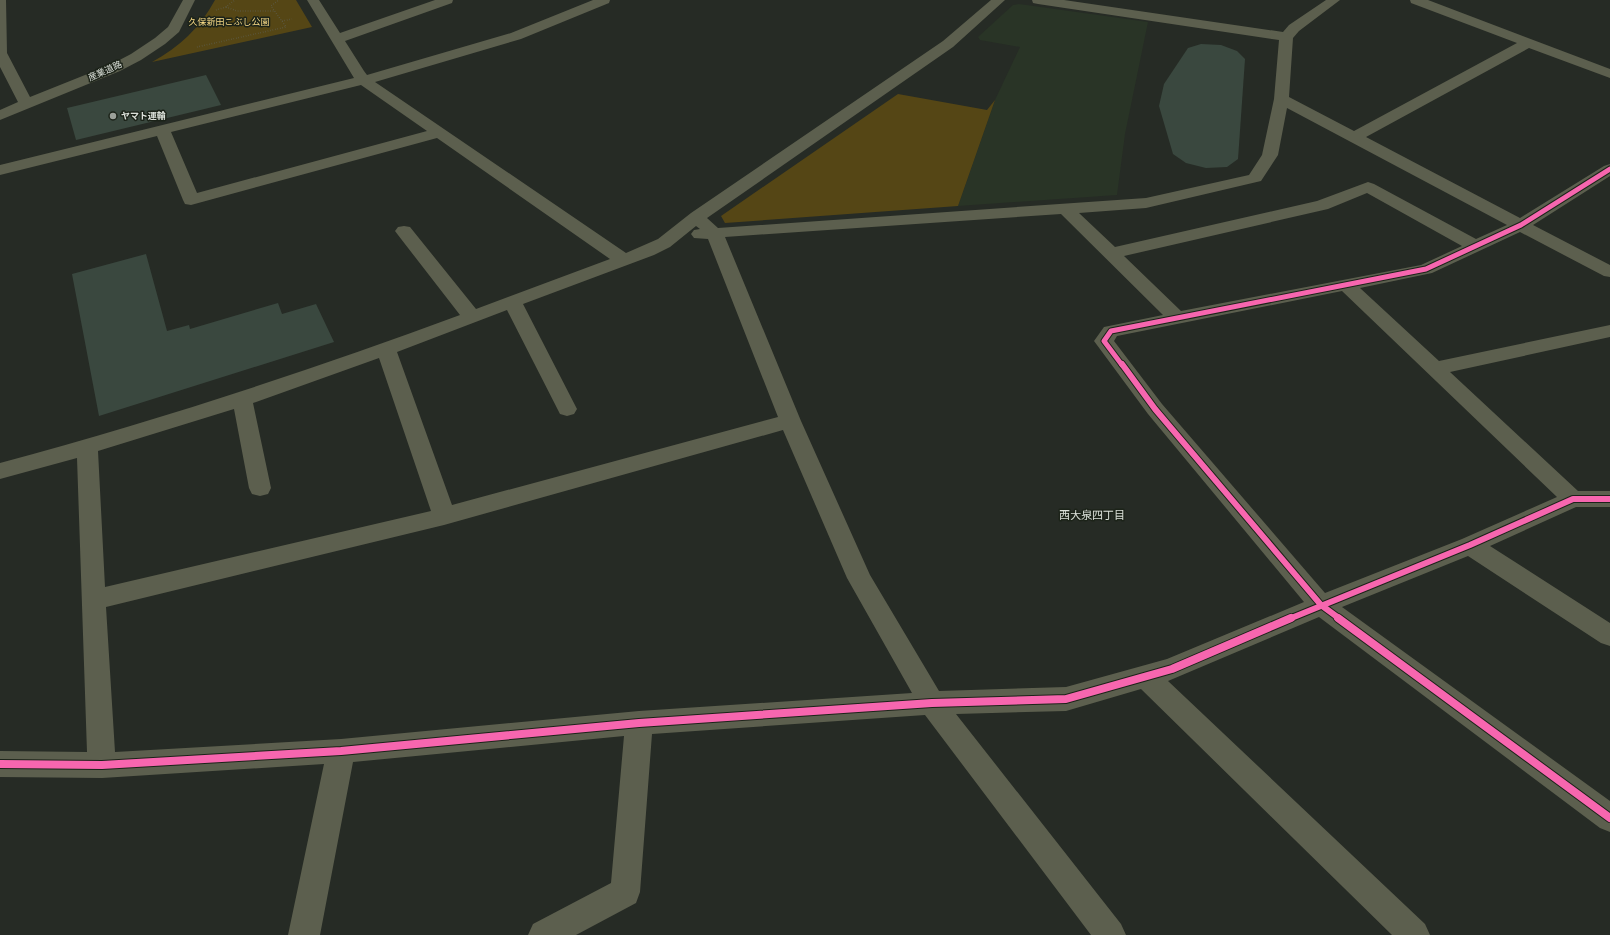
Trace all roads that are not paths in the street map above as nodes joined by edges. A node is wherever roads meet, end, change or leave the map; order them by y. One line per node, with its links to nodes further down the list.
1 (0, 0): 16 (street)
2 (189, 0): 16 (street, 産業道路)
3 (312, 0): 11 (street)
4 (448, 0): 11 (street)
5 (604, 0): 14 (street)
6 (999, 0): 24 (street)
7 (1038, 0): 10 (street)
8 (1334, 0): 10 (street)
9 (1416, 0): 12 (street)
10 (1286, 37): 15 (street)
11 (337, 39): 14 (street)
12 (1527, 42): 13 (street); 20 (street)
13 (1610, 74)
14 (363, 80): 18 (street); 19 (street)
15 (1281, 98): 20 (street); 23 (street)
16 (26, 104): 17 (street, 産業道路)
17 (0, 115)
18 (162, 130): 19 (street); 22 (street)
19 (439, 133): 31 (street)
20 (1355, 137): 25 (street)
21 (1610, 169): 25 (street)
22 (0, 170)
23 (1066, 209): 27 (street); 30 (street)
24 (697, 217): 27 (street); 28 (street)
25 (1521, 225): 29 (street); 32 (street)
26 (404, 231): 35 (street)
27 (714, 233): 28 (street); 42 (street)
28 (664, 243): 31 (street)
29 (1476, 246): 30 (street); 33 (street)
30 (1112, 253): 36 (street)
31 (624, 260): 34 (street)
32 (1610, 272)
33 (1346, 285): 36 (street); 39 (street)
34 (512, 302): 35 (street); 41 (street)
35 (472, 317): 38 (street)
36 (1177, 318): 51 (street)
37 (1610, 331): 39 (street)
38 (386, 349): 40 (street); 48 (street)
39 (1434, 369): 46 (street)
40 (242, 399): 43 (street); 45 (street)
41 (567, 409)
42 (790, 421): 48 (street); 54 (street)
43 (87, 447): 44 (street); 50 (street)
44 (0, 471)
45 (260, 488)
46 (1573, 499): 47 (street); 49 (street)
47 (1610, 499)
48 (444, 516): 50 (street)
49 (1470, 545): 51 (street); 52 (street)
50 (93, 600): 58 (street)
51 (1321, 605): 53 (street); 59 (street)
52 (1610, 636)
53 (1146, 677): 54 (street); 63 (street)
54 (932, 704): 55 (street); 62 (street)
55 (639, 723): 56 (street); 61 (street)
56 (341, 751): 58 (street); 60 (street)
57 (0, 764): 58 (street)
58 (102, 765)
59 (1610, 818)
60 (304, 935)
61 (544, 935)
62 (1110, 935)
63 (1414, 935)

